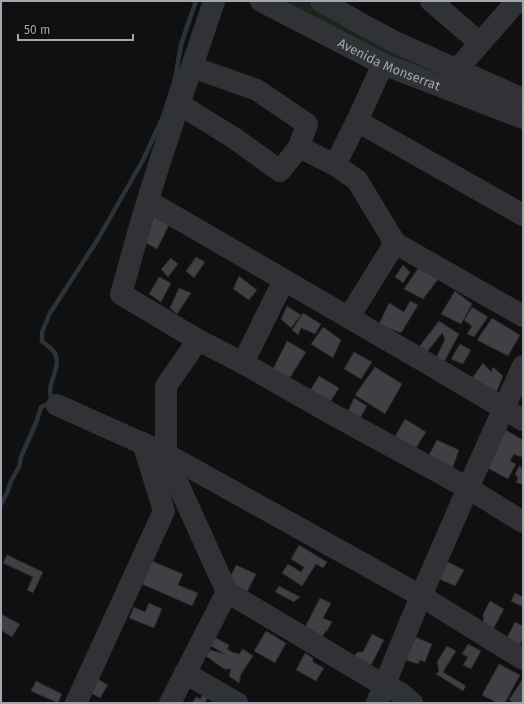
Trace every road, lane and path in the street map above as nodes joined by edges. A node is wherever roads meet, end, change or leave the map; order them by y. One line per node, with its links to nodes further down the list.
1 (214, 1): 8 (street)
2 (321, 1): 9 (street, Avenida Monserrat)
3 (431, 1): 6 (street)
4 (517, 1): 6 (street)
5 (268, 3): 7 (street, Avenida Monserrat)
6 (480, 43): 9 (street)
7 (383, 64): 10 (street, Avenida Monserrat); 14 (street)
8 (192, 67): 12 (street); 15 (street)
9 (457, 70): 10 (street); 11 (street, Avenida Monserrat)
10 (448, 89): 13 (street, Avenida Monserrat)
11 (523, 99)
12 (179, 104): 15 (street); 17 (street)
13 (523, 118)
14 (357, 121): 16 (street); 18 (street)
15 (299, 147): 16 (street)
16 (335, 165): 19 (street)
17 (148, 201): 20 (street); 23 (street)
18 (523, 215)
19 (395, 242): 21 (street); 22 (street)
20 (284, 280): 22 (street); 24 (street)
21 (523, 316)
22 (349, 317): 27 (street)
23 (198, 340): 24 (street); 30 (street)
24 (243, 363): 31 (street)
25 (523, 366): 27 (street)
26 (57, 405): 29 (street)
27 (504, 408): 28 (street); 31 (street)
28 (523, 420)
29 (143, 443): 30 (street); 38 (street)
30 (166, 454): 33 (street); 34 (street)
31 (468, 488): 32 (street); 34 (street)
32 (523, 522)
33 (227, 592): 36 (street); 37 (street)
34 (421, 596): 35 (street); 37 (street)
35 (523, 659)
36 (185, 672): 39 (street); 40 (street)
37 (381, 695): 41 (street)
38 (76, 703)
39 (170, 703)
40 (237, 703)
41 (412, 703)

